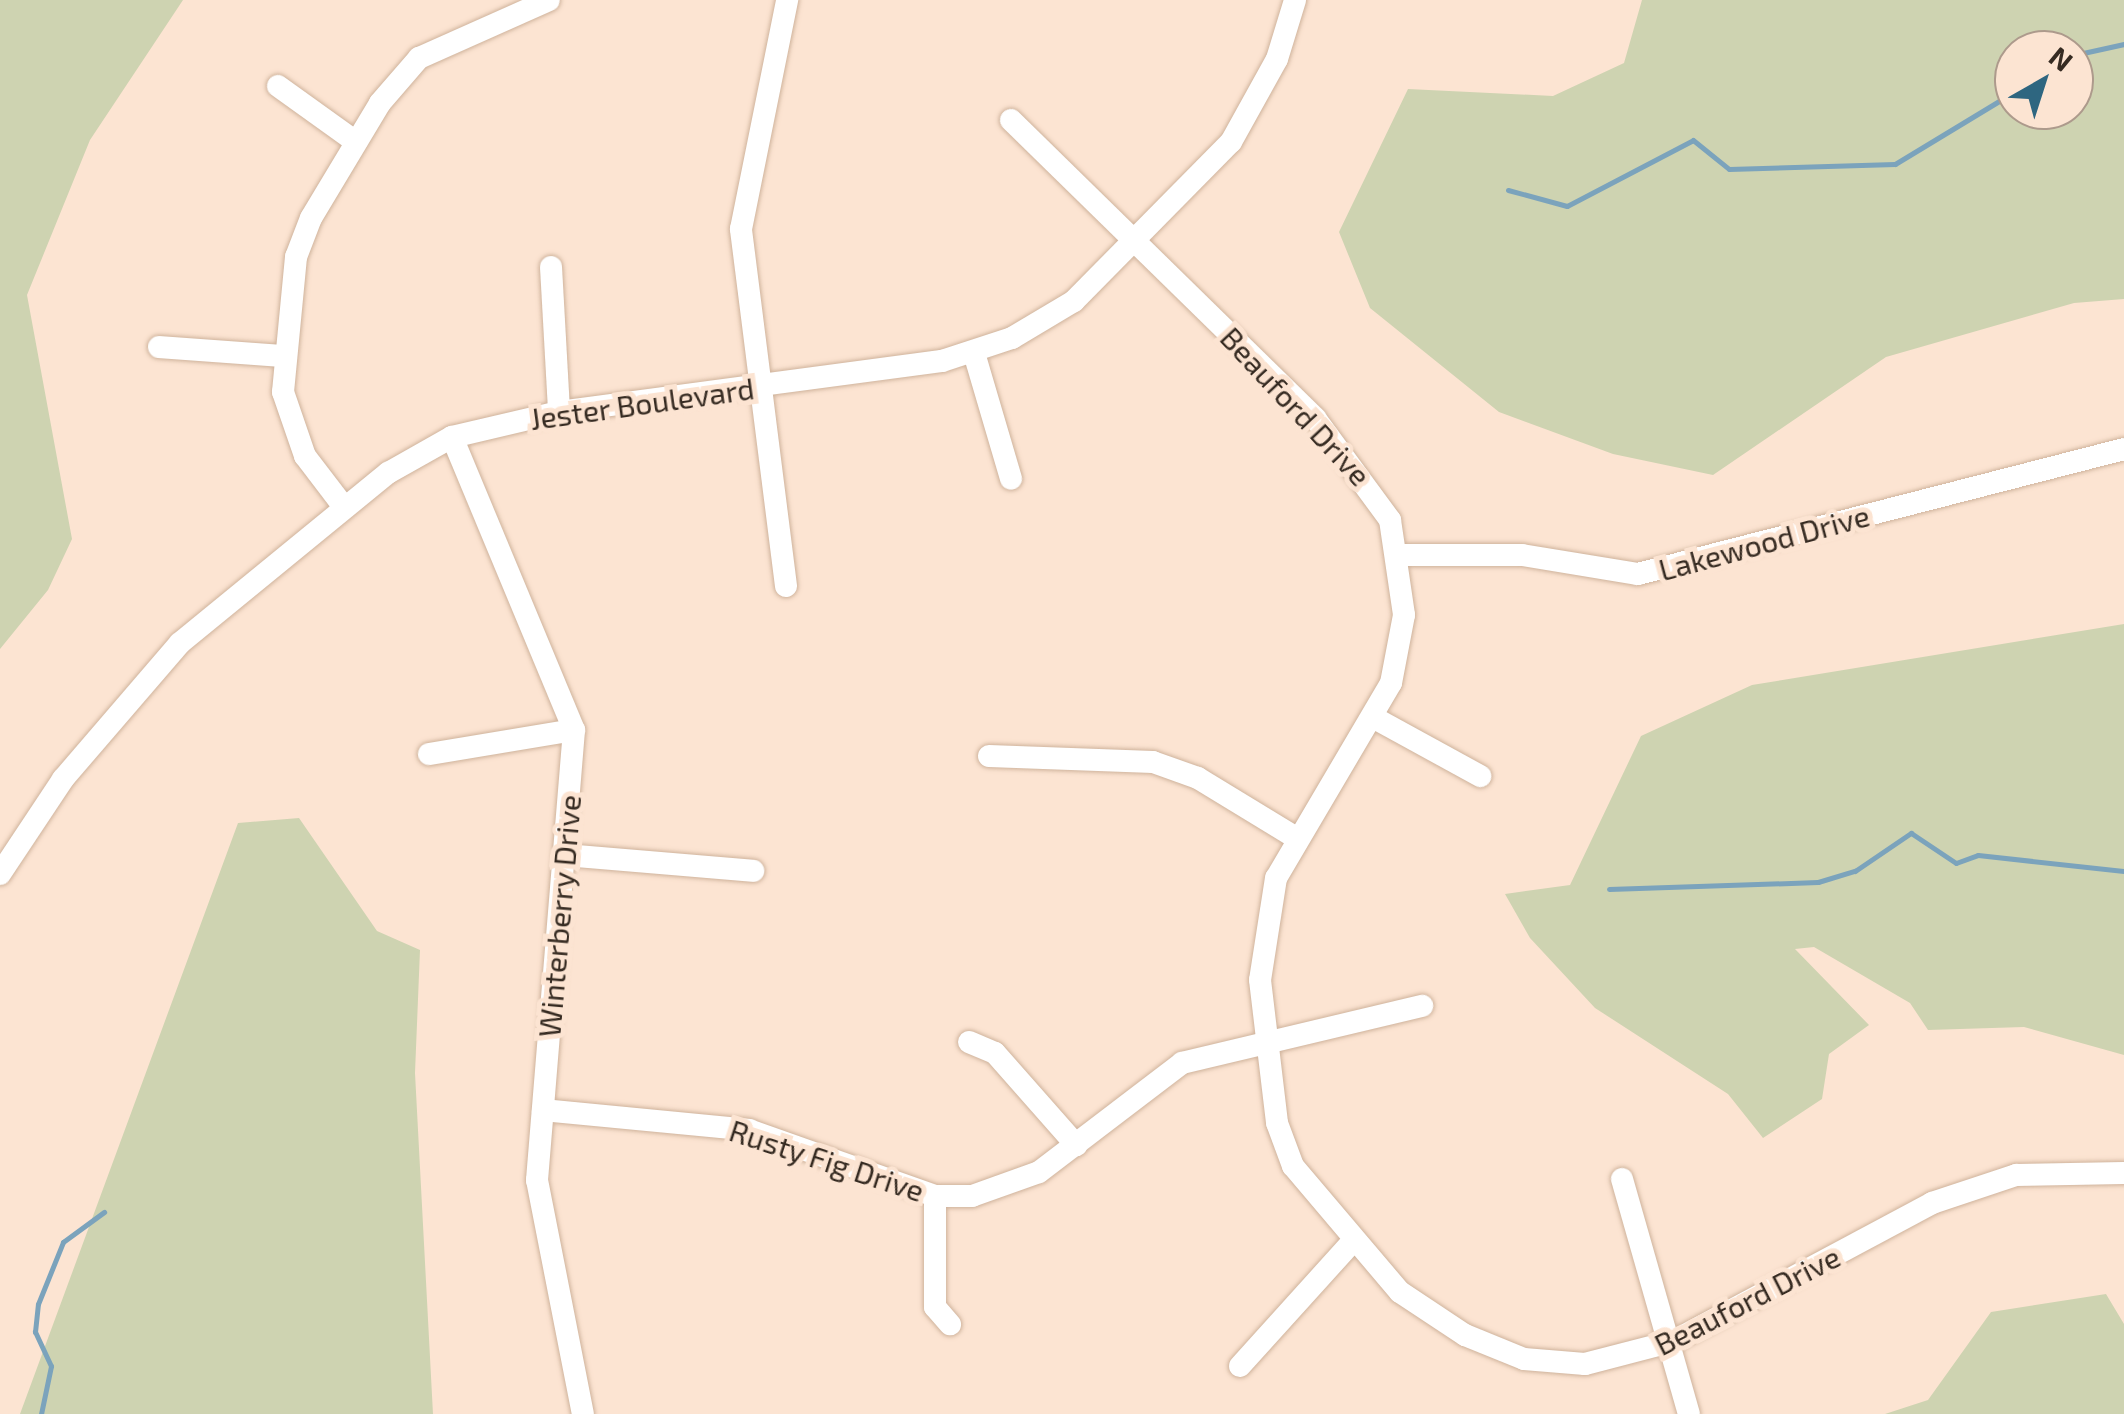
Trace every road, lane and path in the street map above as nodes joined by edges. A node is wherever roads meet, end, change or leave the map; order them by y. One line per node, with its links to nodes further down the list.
1 (549, 0): 6 (street)
2 (1295, 0): 7 (street, Jester Boulevard)
3 (782, 1): 12 (street)
4 (278, 86): 6 (street)
5 (1012, 120): 7 (street, Beauford Drive)
6 (356, 142): 11 (street)
7 (1139, 244): 10 (street, Jester Boulevard); 18 (street, Beauford Drive)
8 (551, 267): 13 (street)
9 (159, 347): 11 (street)
10 (974, 353): 12 (street, Jester Boulevard); 16 (street)
11 (282, 356): 17 (street)
12 (759, 386): 13 (street, Jester Boulevard); 19 (street)
13 (559, 412): 14 (street, Jester Boulevard)
14 (452, 437): 17 (street, Jester Boulevard); 21 (street, Winterberry Drive)
15 (2124, 449): 18 (street, Lakewood Drive)
16 (1011, 479)
17 (344, 507): 28 (street, Jester Boulevard)
18 (1399, 555): 20 (street, Beauford Drive)
19 (786, 586)
20 (1376, 719): 24 (street); 25 (street, Beauford Drive)
21 (574, 730): 22 (street); 26 (street, Winterberry Drive)
22 (429, 754)
23 (989, 756): 25 (street)
24 (1480, 776)
25 (1298, 839): 30 (street, Beauford Drive)
26 (564, 855): 27 (street); 32 (street, Winterberry Drive)
27 (753, 871)
28 (0, 874)
29 (1422, 1006): 30 (street, Rusty Fig Drive)
30 (1264, 1038): 33 (street, Rusty Fig Drive); 37 (street, Beauford Drive)
31 (969, 1042): 33 (street)
32 (543, 1110): 36 (street, Rusty Fig Drive); 41 (street, Winterberry Drive)
33 (1076, 1145): 36 (street, Rusty Fig Drive)
34 (2124, 1173): 39 (street, Beauford Drive)
35 (1622, 1178): 39 (street)
36 (935, 1196): 38 (street)
37 (1351, 1243): 39 (street, Beauford Drive); 40 (street)
38 (950, 1324)
39 (1674, 1341): 42 (street)
40 (1240, 1366)
41 (583, 1414)
42 (1688, 1414)

